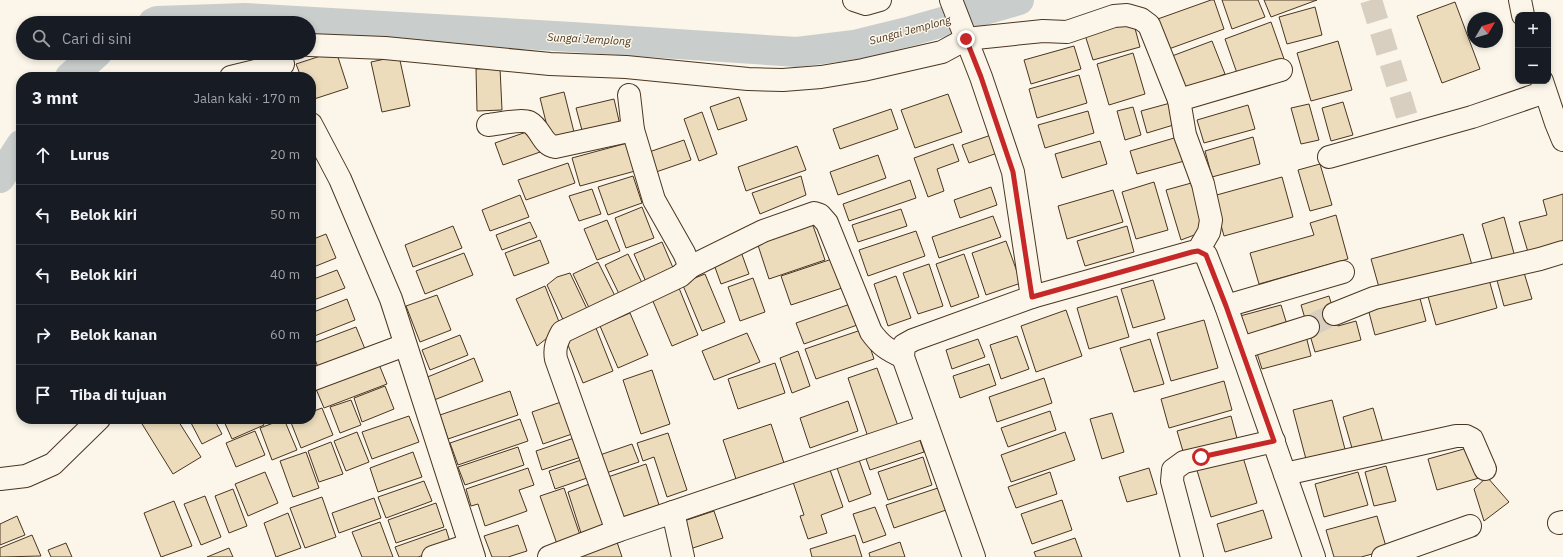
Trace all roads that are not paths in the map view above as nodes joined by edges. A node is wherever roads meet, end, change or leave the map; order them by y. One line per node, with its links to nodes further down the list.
1 (854, 0): 2 (street)
2 (880, 0)
3 (1520, 0): 5 (street)
4 (951, 1): 6 (street)
5 (1522, 12)
6 (964, 34): 7 (street); 13 (street); 23 (street)
7 (316, 45)
8 (286, 65): 10 (street)
9 (1281, 70): 13 (street)
10 (254, 72)
11 (1544, 86): 15 (street); 18 (street)
12 (629, 95): 16 (street)
13 (1179, 100): 19 (street)
14 (488, 125): 16 (street)
15 (1561, 128)
16 (633, 130): 21 (street)
17 (316, 134): 27 (street)
18 (1329, 157)
19 (1198, 251): 23 (street); 24 (street)
20 (1563, 252): 25 (street)
21 (690, 267): 29 (street); 39 (street)
22 (1343, 272): 24 (street)
23 (1032, 297): 29 (street)
24 (1226, 306): 28 (street)
25 (1334, 314)
26 (1308, 327): 28 (street)
27 (405, 345): 30 (street); 40 (street)
28 (1241, 348): 33 (street)
29 (903, 357): 32 (street)
30 (316, 378)
31 (86, 424): 36 (street)
32 (928, 426): 37 (street); 44 (street)
33 (1274, 441): 35 (street); 45 (street)
34 (1486, 469): 35 (street)
35 (1285, 474): 46 (street)
36 (0, 479)
37 (674, 512): 39 (street); 43 (street)
38 (1470, 526): 47 (street)
39 (616, 531): 42 (street)
40 (472, 551): 41 (street)
41 (433, 557)
42 (549, 557)
43 (684, 557)
44 (974, 557)
45 (1192, 557)
46 (1314, 557)
47 (1383, 557)

